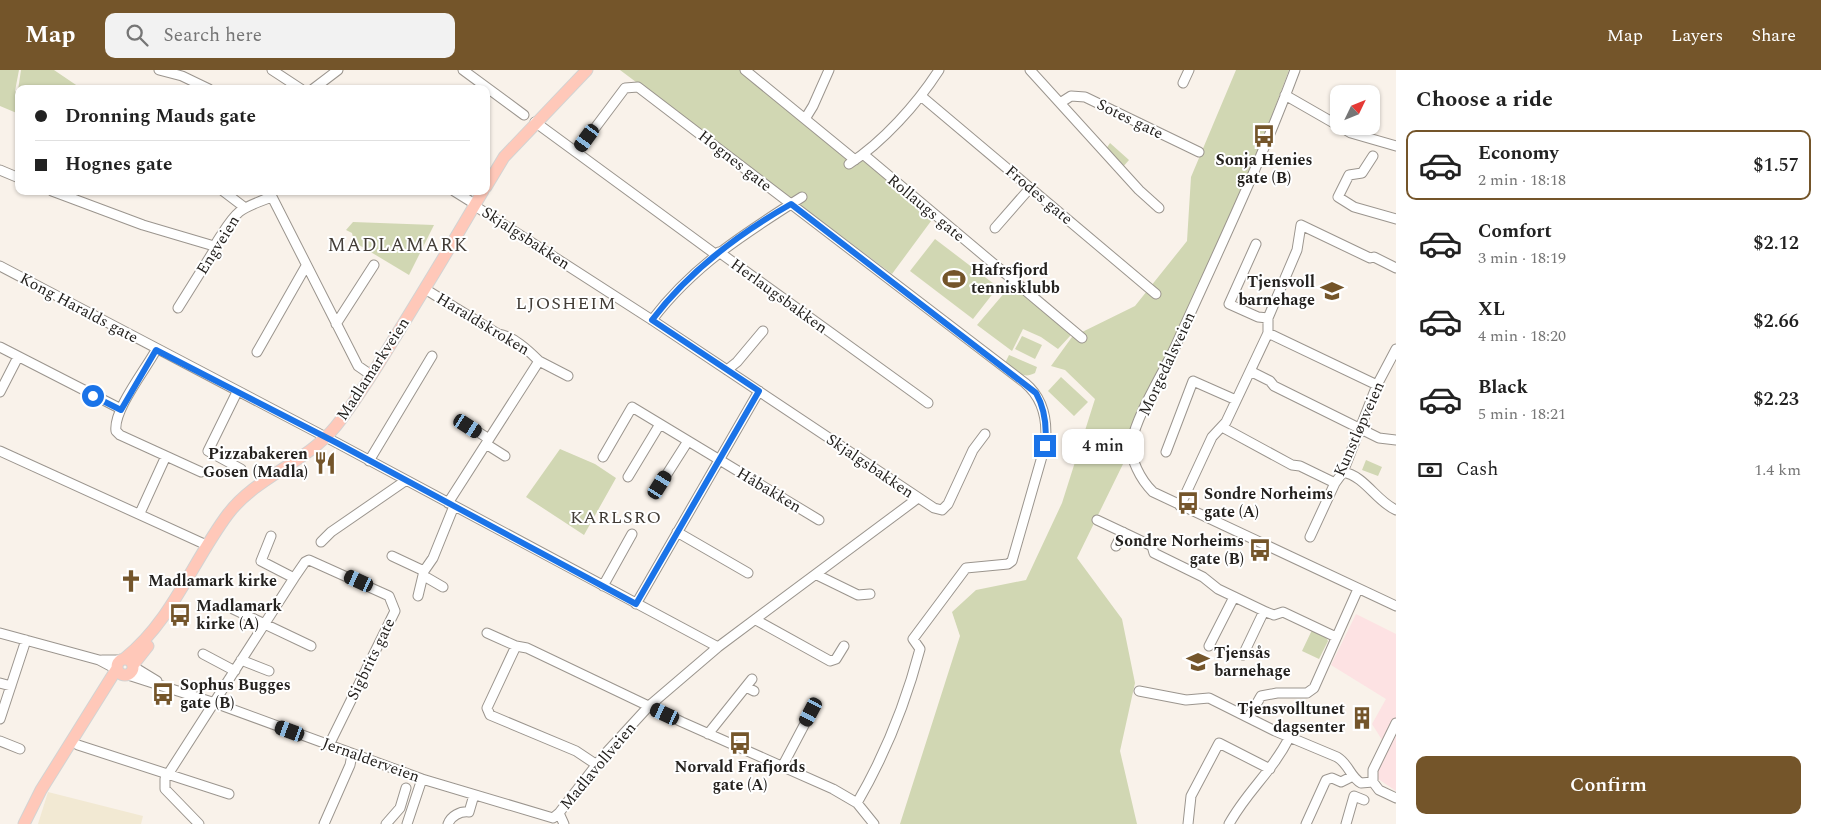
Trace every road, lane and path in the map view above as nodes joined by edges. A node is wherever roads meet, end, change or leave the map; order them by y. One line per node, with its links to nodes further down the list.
1 (159, 70): 13 (street)
2 (272, 70): 14 (street)
3 (338, 70): 15 (street)
4 (463, 70): 16 (street)
5 (587, 70): 24 (main road)
6 (745, 70): 22 (street, Rollaugs gate)
7 (829, 70): 22 (street)
8 (939, 70): 18 (street)
9 (1030, 70): 20 (street, Sotes gate)
10 (1189, 70): 12 (street)
11 (1294, 70): 19 (street, Morgedalsveien)
12 (1183, 83)
13 (201, 85)
14 (295, 85)
15 (318, 85)
16 (483, 85)
17 (490, 90): 21 (street)
18 (921, 96): 30 (street); 34 (street, Frodes gate)
19 (1285, 96): 23 (street); 108 (street, Morgedalsveien)
20 (1060, 103): 28 (street, Sotes gate); 45 (street, Sotes gate)
21 (524, 115)
22 (804, 119): 30 (street, Rollaugs gate)
23 (1330, 121)
24 (535, 122): 27 (street, Herlaugsbakken); 33 (main road)
25 (1357, 135): 26 (street)
26 (1396, 146)
27 (577, 152): 43 (street, Hognes gate); 50 (street, Herlaugsbakken)
28 (1199, 152)
29 (1373, 156): 46 (street)
30 (856, 159): 63 (street, Rollaugs gate)
31 (0, 170): 32 (street)
32 (15, 176)
33 (490, 180)
34 (1030, 188): 47 (street); 56 (street, Frodes gate)
35 (63, 195): 49 (street)
36 (228, 195): 44 (street)
37 (268, 195): 44 (street, Engveien)
38 (270, 195): 53 (street)
39 (460, 195): 42 (street, Skjalgsbakken)
40 (480, 195): 42 (main road, Madlamarkveien)
41 (802, 197): 43 (street)
42 (472, 204): 55 (main road, Madlamarkveien); 59 (street, Skjalgsbakken)
43 (791, 204): 50 (street); 184 (street, Hognes gate)
44 (244, 207): 49 (street, Engveien)
45 (1159, 208)
46 (1396, 219)
47 (995, 228)
48 (1256, 244): 58 (street)
49 (214, 246): 57 (street, Engveien)
50 (717, 253): 59 (street); 81 (street, Herlaugsbakken)
51 (374, 265): 60 (street)
52 (0, 266): 66 (street, Kong Haralds gate)
53 (306, 266): 60 (street); 67 (street)
54 (1396, 268): 58 (street)
55 (425, 289): 70 (street, Haraldskroken); 74 (main road, Madlamarkveien)
56 (1156, 294)
57 (178, 308)
58 (1268, 318): 62 (street)
59 (652, 320): 72 (street, Skjalgsbakken)
60 (336, 324): 74 (street)
61 (762, 331): 72 (street)
62 (1268, 333): 73 (street); 76 (street)
63 (1082, 338)
64 (0, 347): 69 (street)
65 (1396, 349): 71 (street, Kunstløpveien)
66 (156, 350): 79 (street, Kong Haralds gate); 82 (street)
67 (257, 352)
68 (432, 356): 97 (street)
69 (18, 357): 78 (street); 82 (street)
70 (539, 360): 75 (street, Haraldskroken); 90 (street, Haraldskroken)
71 (1392, 365): 76 (street, Kunstløpveien)
72 (727, 370): 77 (street, Skjalgsbakken)
73 (1250, 371): 80 (street); 86 (street)
74 (371, 375): 88 (main road, Madlamarkveien)
75 (568, 376)
76 (1377, 385): 86 (street, Kunstløpveien)
77 (759, 391): 98 (street, Håbakken); 106 (street, Skjalgsbakken)
78 (0, 392)
79 (237, 392): 88 (street, Kong Haralds gate); 99 (street)
80 (1236, 400): 85 (street); 93 (street, Morgedalsveien)
81 (928, 403)
82 (121, 410): 94 (street)
83 (660, 424): 91 (street, Håbakken); 96 (street, Håbakken); 102 (street)
84 (468, 426): 90 (street)
85 (1222, 427): 104 (street); 108 (street)
86 (1361, 429): 89 (street); 101 (street, Kunstløpveien)
87 (985, 434): 106 (street, Skjalgsbakken)
88 (325, 437): 97 (street, Kong Haralds gate); 118 (main road, Madlamarkveien)
89 (1396, 440)
90 (488, 441): 95 (street); 107 (street, Haraldskroken)
91 (688, 441): 98 (street, Håbakken); 105 (street)
92 (0, 450): 110 (street)
93 (1166, 452)
94 (166, 456): 100 (street); 110 (street)
95 (505, 456)
96 (603, 457)
97 (369, 461): 103 (street, Kong Haralds gate)
98 (720, 461): 111 (street, Håbakken); 113 (street, Håbakken)
99 (241, 469)
100 (201, 472)
101 (1343, 472): 104 (street, Kunstløpveien); 109 (street)
102 (628, 477)
103 (405, 481): 107 (street, Kong Haralds gate); 119 (street)
104 (1335, 483): 117 (street, Kunstløpveien)
105 (660, 485)
106 (918, 498): 124 (street, Madlavollveien)
107 (451, 504): 122 (street); 126 (street, Kong Haralds gate)
108 (1180, 506): 128 (street, Morgedalsveien)
109 (1396, 510)
110 (140, 513): 118 (street)
111 (819, 520)
112 (1097, 520): 114 (street)
113 (677, 532): 123 (street); 132 (street, Håbakken)
114 (1123, 532): 120 (street); 131 (street)
115 (632, 534): 126 (street)
116 (272, 536): 125 (street)
117 (1310, 537)
118 (206, 541): 150 (main road, Madlamarkveien)
119 (321, 542)
120 (1116, 546)
121 (392, 556): 122 (street)
122 (424, 573): 127 (street); 130 (street)
123 (748, 573)
124 (817, 574): 129 (street); 136 (street, Madlavollveien)
125 (294, 578): 137 (street); 169 (street, Sigbrits gate)
126 (603, 586): 132 (street, Kong Haralds gate)
127 (443, 587)
128 (1358, 589): 133 (street, Morgedalsveien); 140 (street)
129 (870, 594)
130 (418, 596)
131 (1234, 597): 135 (street); 145 (street)
132 (636, 604): 146 (street, Kong Haralds gate)
133 (1396, 606)
134 (233, 609): 137 (street)
135 (1264, 611): 140 (street); 148 (street)
136 (756, 620): 144 (street); 146 (street, Madlavollveien)
137 (264, 624): 142 (street); 149 (street)
138 (0, 633): 141 (street, Jernalderveien)
139 (487, 633): 143 (street)
140 (1336, 637): 162 (street)
141 (26, 640): 150 (street, Jernalderveien); 155 (street)
142 (311, 646)
143 (516, 646): 160 (street); 172 (street)
144 (844, 646)
145 (1209, 646)
146 (718, 647): 160 (street, Madlavollveien)
147 (203, 654): 151 (street)
148 (1243, 655)
149 (242, 660): 151 (street); 152 (street)
150 (125, 668): 159 (street, Jernalderveien); 186 (main road, Madlamarkveien)
151 (235, 671): 159 (street)
152 (268, 671)
153 (752, 679): 156 (street)
154 (0, 683): 155 (street)
155 (11, 686): 163 (street)
156 (746, 686): 157 (street); 165 (street)
157 (754, 691)
158 (1139, 691): 162 (street)
159 (215, 703): 169 (street, Jernalderveien); 175 (street)
160 (648, 706): 165 (street); 172 (street, Madlavollveien)
161 (811, 712): 173 (street)
162 (1249, 717): 166 (street)
163 (0, 719)
164 (1396, 723): 178 (street)
165 (708, 734): 173 (street)
166 (1290, 738): 174 (street); 176 (street)
167 (0, 741): 170 (street)
168 (78, 745): 175 (street)
169 (329, 745): 171 (street, Jernalderveien)
170 (20, 748)
171 (352, 755): 177 (street, Jernalderveien); 188 (street)
172 (596, 765): 185 (street, Madlavollveien)
173 (782, 767): 184 (street)
174 (1270, 769): 194 (street); 195 (street)
175 (166, 776): 180 (street); 187 (street)
176 (1353, 776): 178 (street); 196 (street)
177 (422, 779): 181 (street, Jernalderveien); 190 (street)
178 (1373, 782): 182 (street)
179 (406, 788): 189 (street)
180 (229, 794)
181 (474, 795): 185 (street, Jernalderveien); 191 (street)
182 (1396, 798)
183 (1364, 800): 197 (street)
184 (857, 803): 193 (street)
185 (556, 818): 192 (street)
186 (24, 824)
187 (199, 824)
188 (324, 824)
189 (386, 824)
190 (407, 824)
191 (448, 824)
192 (564, 824)
193 (874, 824)
194 (1188, 824)
195 (1229, 824)
196 (1306, 824)
197 (1347, 824)

